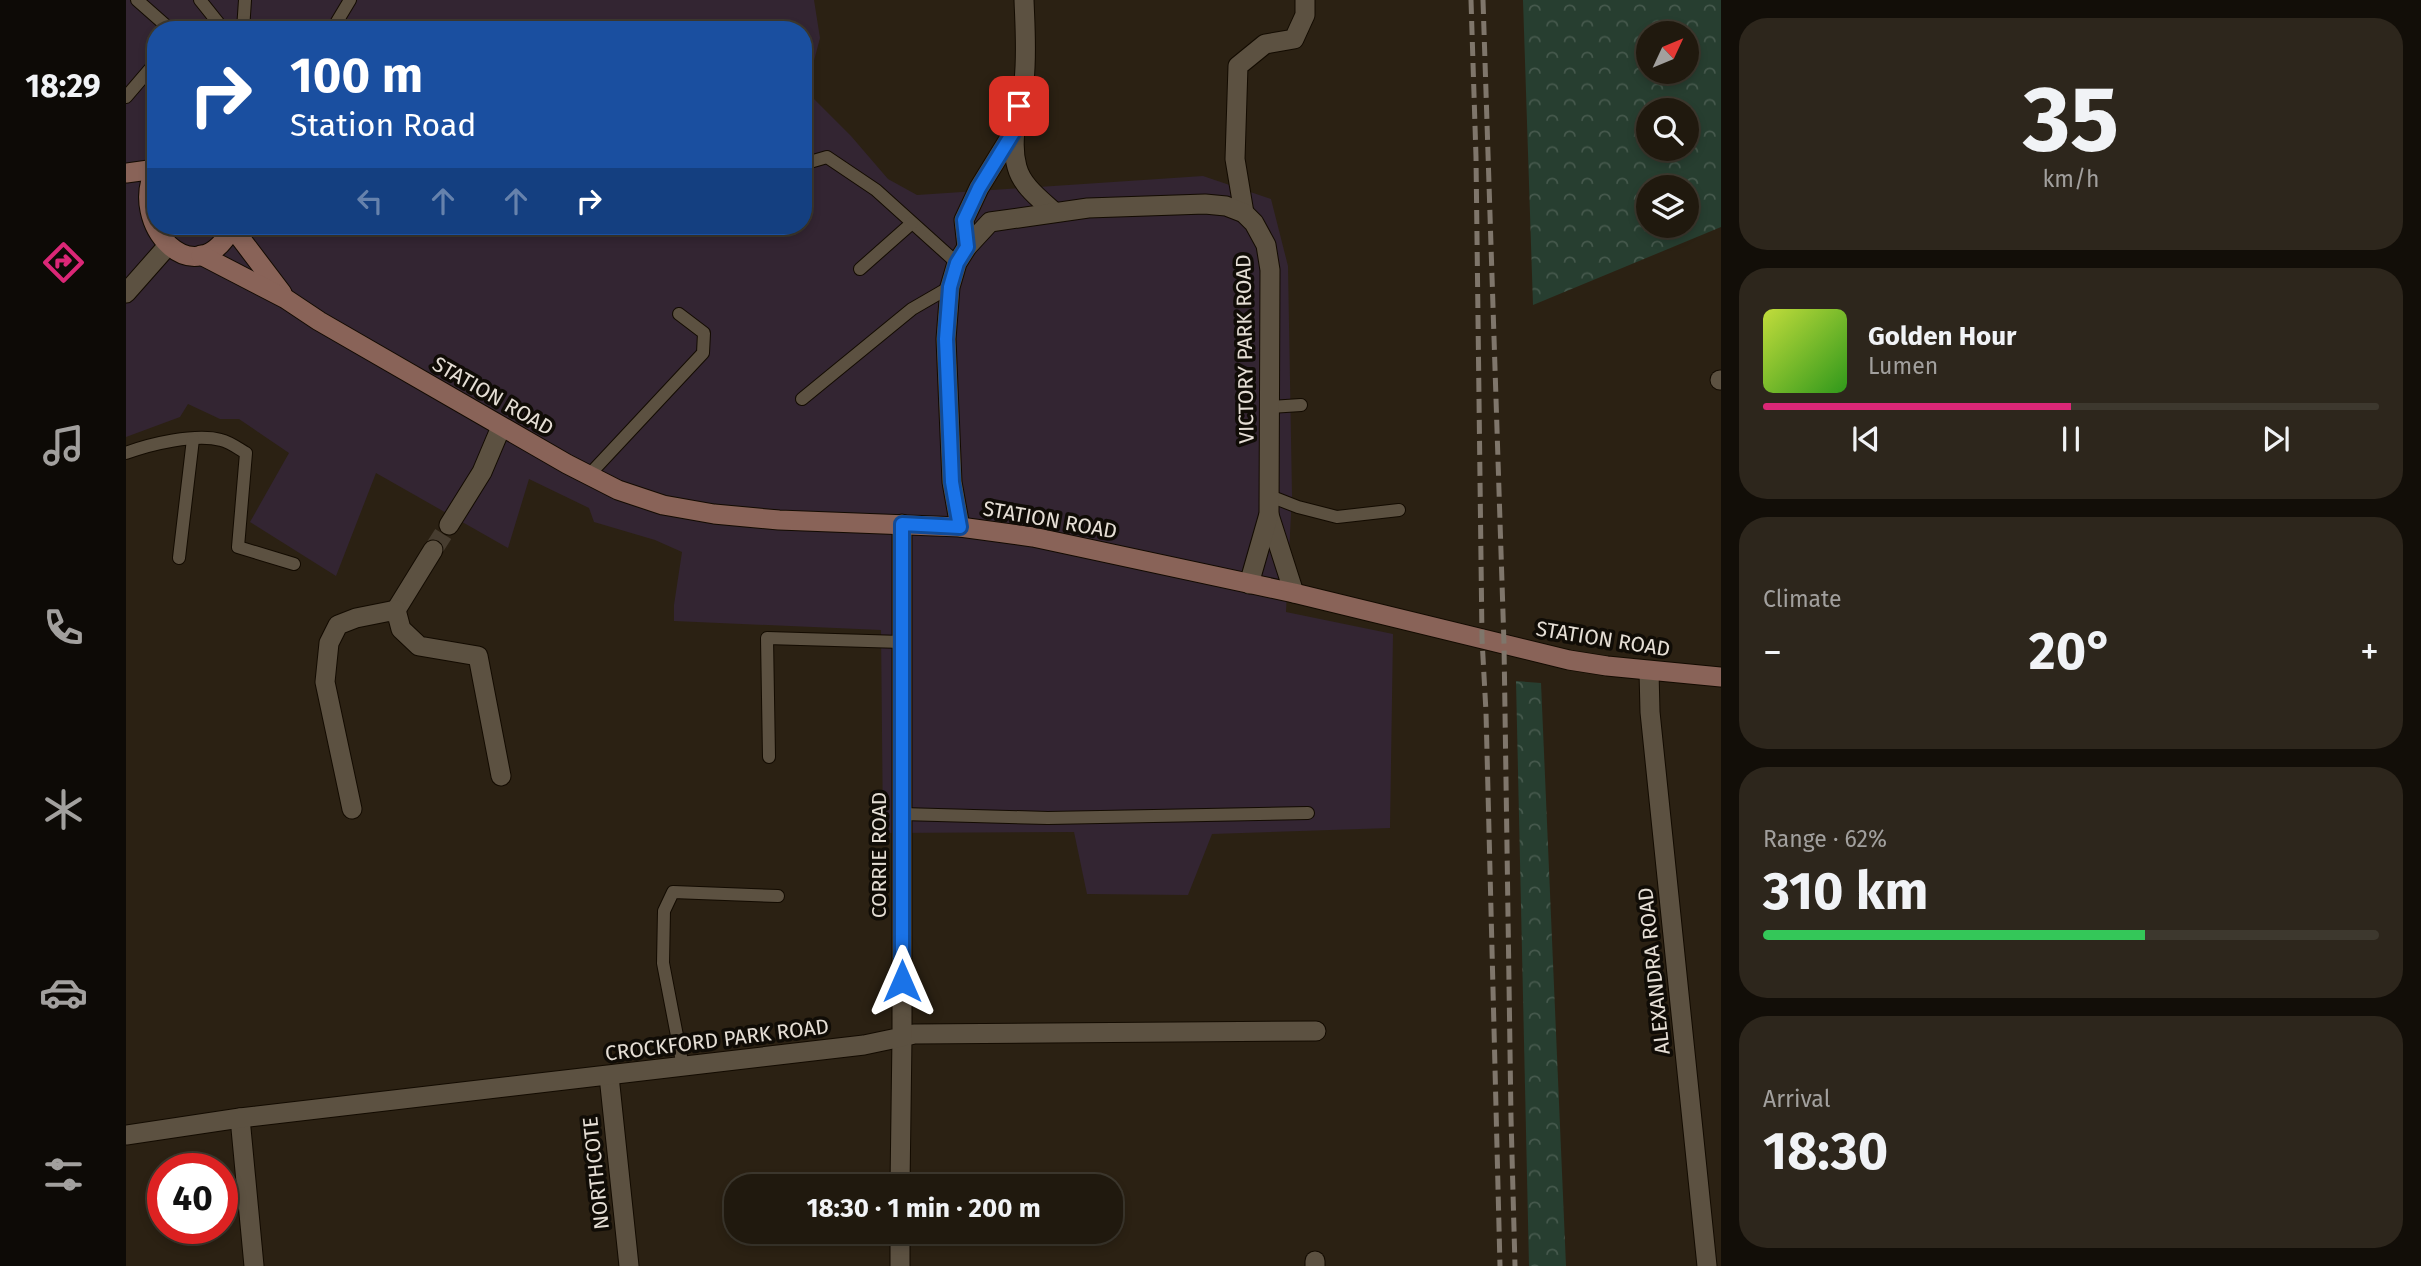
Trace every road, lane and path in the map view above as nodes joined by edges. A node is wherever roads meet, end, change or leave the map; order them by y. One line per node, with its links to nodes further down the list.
1 (137, 0): 9 (lane)
2 (200, 0): 10 (lane)
3 (235, 0): 8 (lane)
4 (245, 0): 8 (lane)
5 (350, 0): 12 (lane)
6 (1024, 0): 15 (street)
7 (1305, 0): 21 (street)
8 (244, 16): 11 (lane)
9 (162, 21)
10 (218, 21)
11 (244, 21)
12 (337, 21)
13 (147, 72): 14 (lane)
14 (126, 97)
15 (1014, 131): 20 (street); 27 (street)
16 (812, 161): 22 (lane)
17 (147, 170): 18 (main road)
18 (126, 173)
19 (147, 178): 25 (main road)
20 (1054, 212): 21 (street); 27 (street)
21 (1244, 213): 35 (street, VICTORY PARK ROAD)
22 (912, 223): 27 (lane); 28 (lane)
23 (228, 235): 26 (main road)
24 (240, 235): 31 (main road, STATION ROAD)
25 (164, 250): 26 (main road); 30 (street)
26 (201, 254): 31 (main road, STATION ROAD)
27 (962, 255): 29 (street)
28 (860, 269)
29 (950, 287): 33 (lane); 44 (street)
30 (126, 293)
31 (286, 299): 36 (main road, STATION ROAD)
32 (679, 314): 39 (lane)
33 (802, 399)
34 (1301, 405): 35 (lane)
35 (1270, 407): 40 (street, VICTORY PARK ROAD)
36 (501, 427): 39 (main road, STATION ROAD); 43 (street)
37 (193, 439): 38 (lane); 46 (lane); 47 (lane)
38 (126, 453)
39 (589, 475): 42 (main road, STATION ROAD)
40 (1269, 505): 41 (lane); 48 (street, VICTORY PARK ROAD); 49 (street, VICTORY PARK ROAD)
41 (1399, 510)
42 (902, 524): 44 (main road, STATION ROAD); 51 (street, CORRIE ROAD)
43 (449, 525)
44 (960, 527): 48 (main road, STATION ROAD)
45 (433, 550): 50 (street)
46 (180, 558)
47 (294, 564)
48 (1249, 584): 49 (main road, STATION ROAD)
49 (1294, 593): 52 (main road, STATION ROAD)
50 (396, 610): 55 (street); 56 (street)
51 (902, 642): 54 (lane); 58 (street, CORRIE ROAD)
52 (1648, 671): 53 (main road, STATION ROAD); 71 (street, ALEXANDRA ROAD)
53 (1721, 677)
54 (769, 757)
55 (501, 775)
56 (352, 809)
57 (1308, 813): 58 (lane)
58 (902, 814): 61 (street, CORRIE ROAD)
59 (778, 896): 62 (lane)
60 (1316, 1031): 61 (street, CROCKFORD PARK ROAD)
61 (902, 1037): 62 (street, CROCKFORD PARK ROAD); 66 (street, CORRIE ROAD)
62 (683, 1067): 63 (street, CROCKFORD PARK ROAD)
63 (609, 1076): 64 (street, CROCKFORD PARK ROAD); 69 (street, NORTHCOTE)
64 (240, 1118): 65 (street, CROCKFORD PARK ROAD); 68 (street)
65 (126, 1135)
66 (900, 1174)
67 (900, 1244): 70 (street)
68 (254, 1266)
69 (629, 1266)
70 (900, 1266)
71 (1707, 1266)

